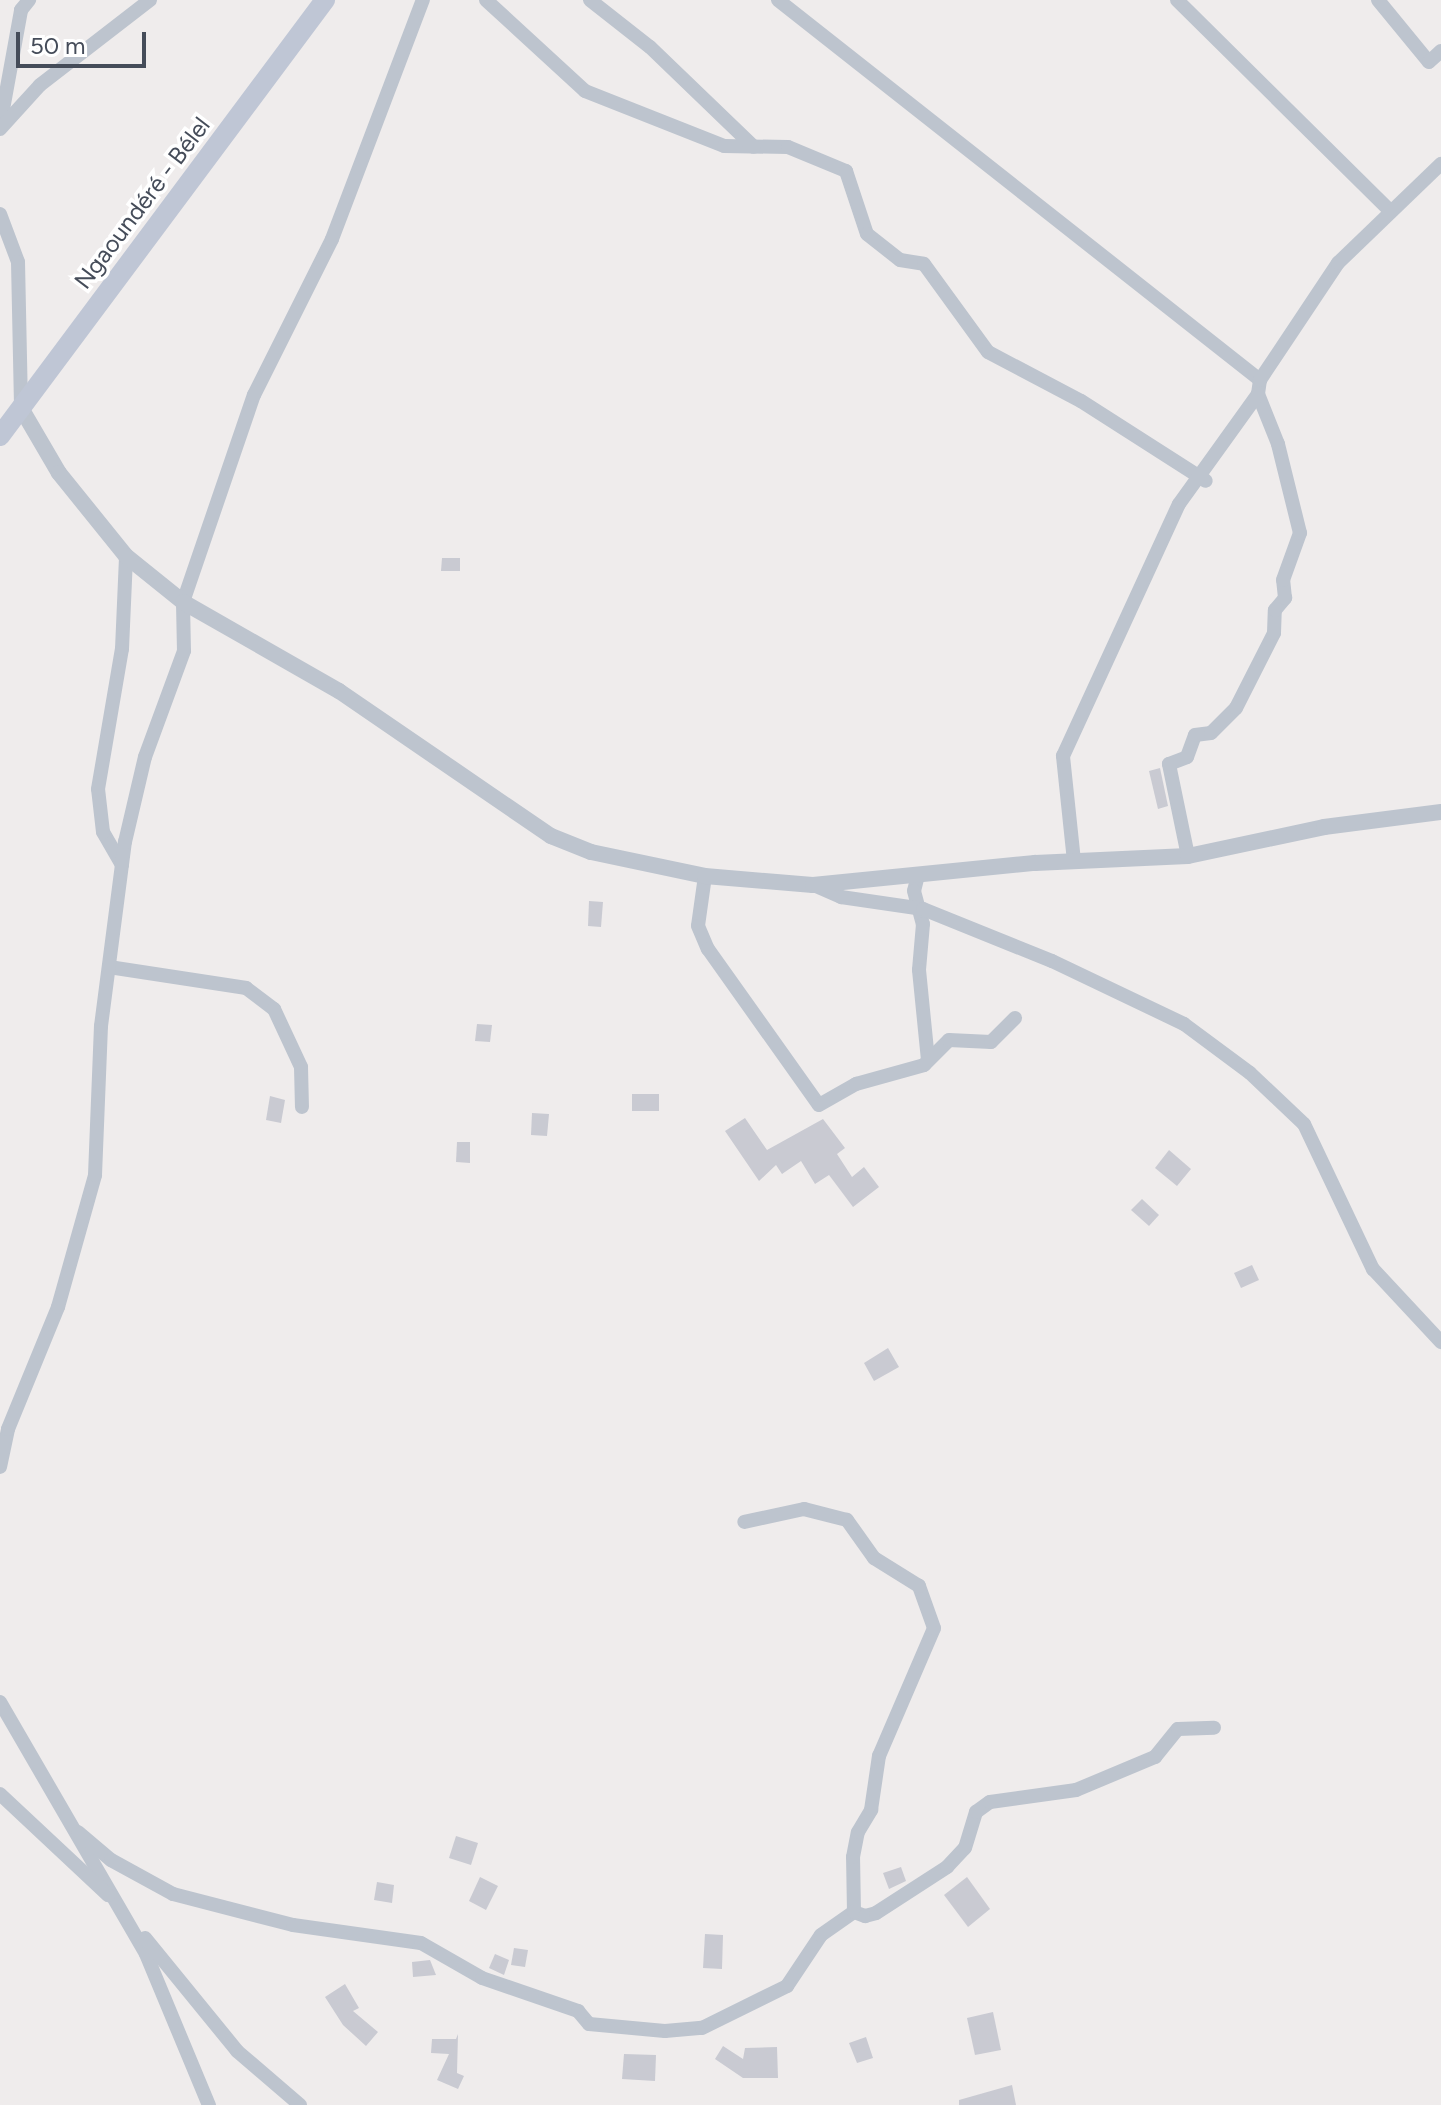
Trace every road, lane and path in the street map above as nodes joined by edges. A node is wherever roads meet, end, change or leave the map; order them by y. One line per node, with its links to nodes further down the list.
1 (29, 0): 11 (street)
2 (150, 0): 11 (street)
3 (325, 0): 17 (main road, Ngaoundéré - Bélel)
4 (423, 0): 21 (street)
5 (486, 0): 12 (street)
6 (590, 0): 12 (street)
7 (778, 0): 16 (street)
8 (1177, 0): 14 (street)
9 (1378, 0): 10 (street)
10 (1441, 51)
11 (0, 127)
12 (754, 147): 19 (street)
13 (1441, 164): 14 (street)
14 (1390, 211): 16 (street)
15 (0, 214): 17 (street)
16 (1259, 387): 19 (street); 23 (street)
17 (21, 408): 18 (main road, Ngaoundéré - Bélel); 20 (street)
18 (0, 436)
19 (1203, 478): 24 (street)
20 (126, 556): 21 (street); 25 (street)
21 (183, 602): 25 (street); 27 (street)
22 (1441, 812): 23 (street)
23 (1188, 856): 24 (street)
24 (1074, 861): 26 (street)
25 (122, 865): 30 (street)
26 (918, 875): 28 (street); 29 (street)
27 (705, 876): 28 (street); 32 (street)
28 (813, 885): 29 (street)
29 (918, 908): 32 (street); 34 (street)
30 (109, 967): 33 (street); 35 (street)
31 (1015, 1018): 32 (street)
32 (928, 1060)
33 (302, 1107)
34 (1441, 1342)
35 (0, 1467)
36 (744, 1522): 42 (street)
37 (0, 1702): 40 (street)
38 (1214, 1728): 42 (street)
39 (0, 1794): 41 (street)
40 (78, 1832): 41 (street); 42 (street)
41 (112, 1898): 43 (street); 44 (street)
42 (854, 1912)
43 (209, 2105)
44 (300, 2105)

